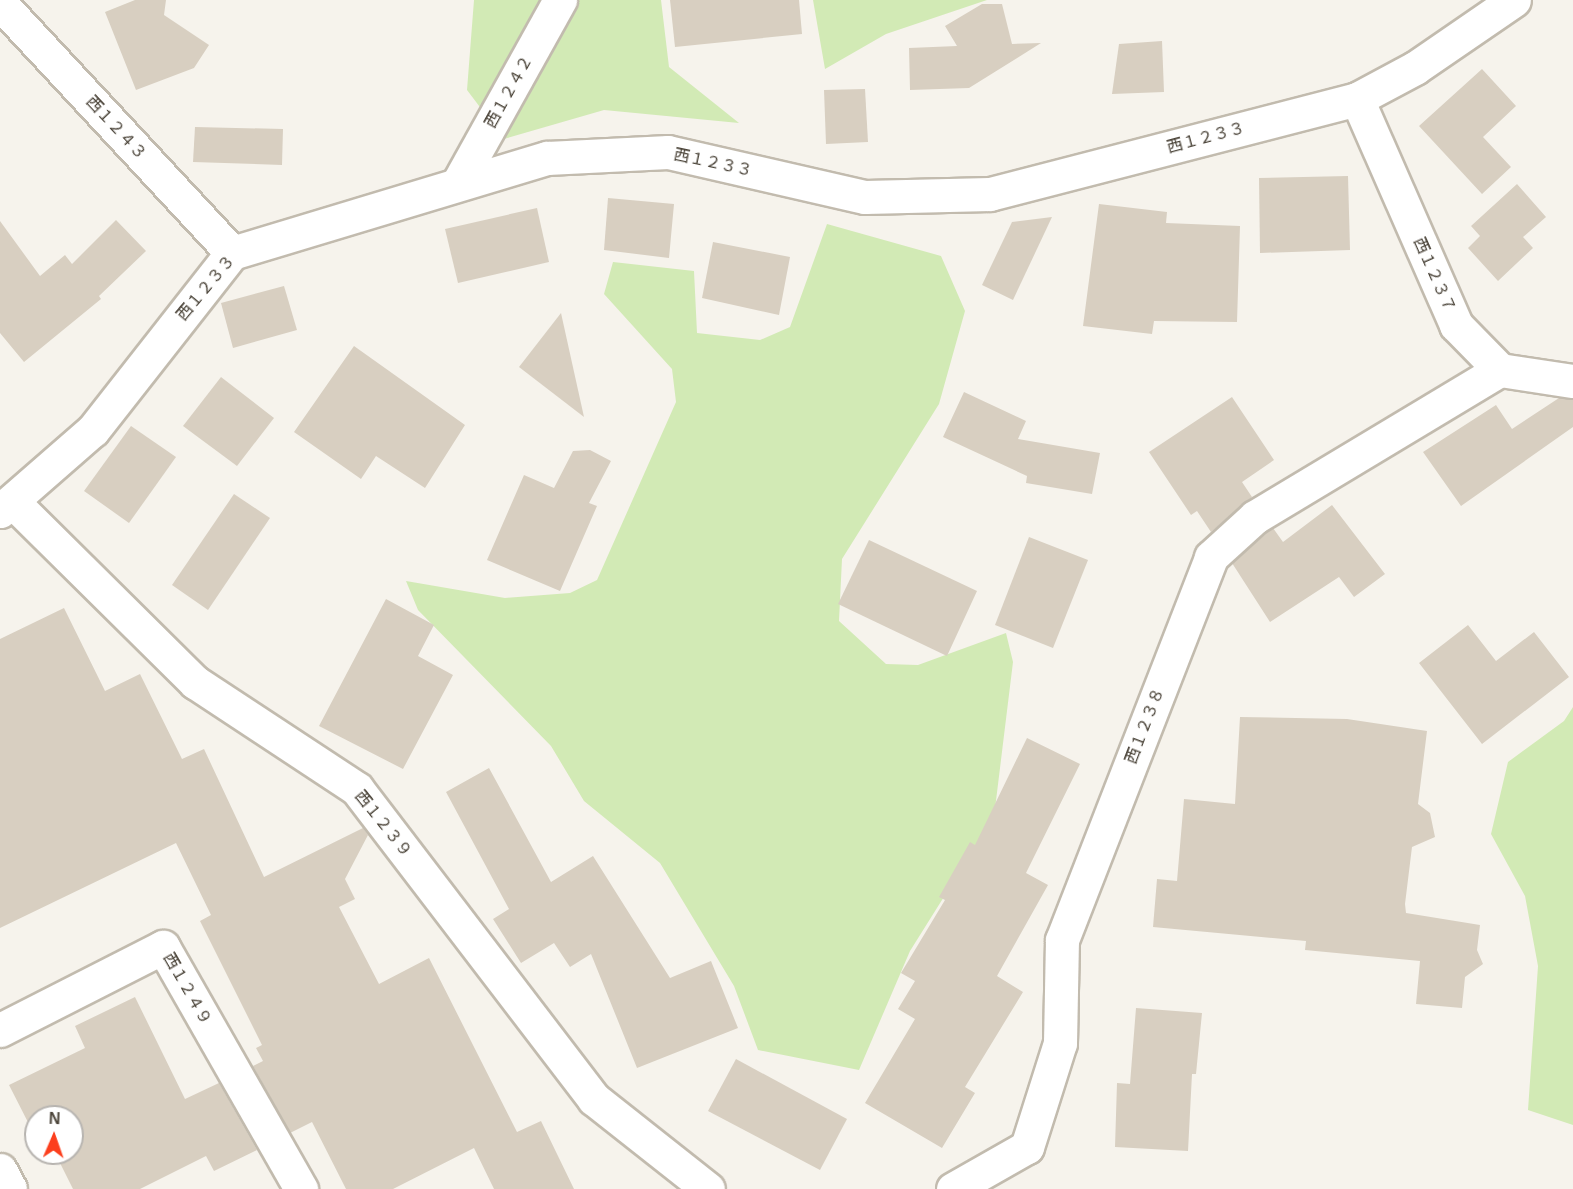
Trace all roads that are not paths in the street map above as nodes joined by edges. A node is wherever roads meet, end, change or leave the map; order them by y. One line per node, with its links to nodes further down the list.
1 (560, 0): 5 (street, 西１２４２)
2 (1514, 0): 4 (street, 西１２３３)
3 (0, 3): 6 (street, 西１２４３)
4 (1357, 99): 5 (street, 西１２３３); 7 (street, 西１２３７)
5 (458, 183): 6 (street, 西１２３３)
6 (232, 253): 9 (street, 西１２３３)
7 (1500, 370): 8 (street); 15 (street, 西１２３８)
8 (1573, 381)
9 (7, 507): 14 (street, 西１２３９)
10 (0, 1030): 13 (street, 西１２４９)
11 (0, 1170): 12 (street)
12 (10, 1189)
13 (301, 1189)
14 (708, 1189)
15 (953, 1189)

